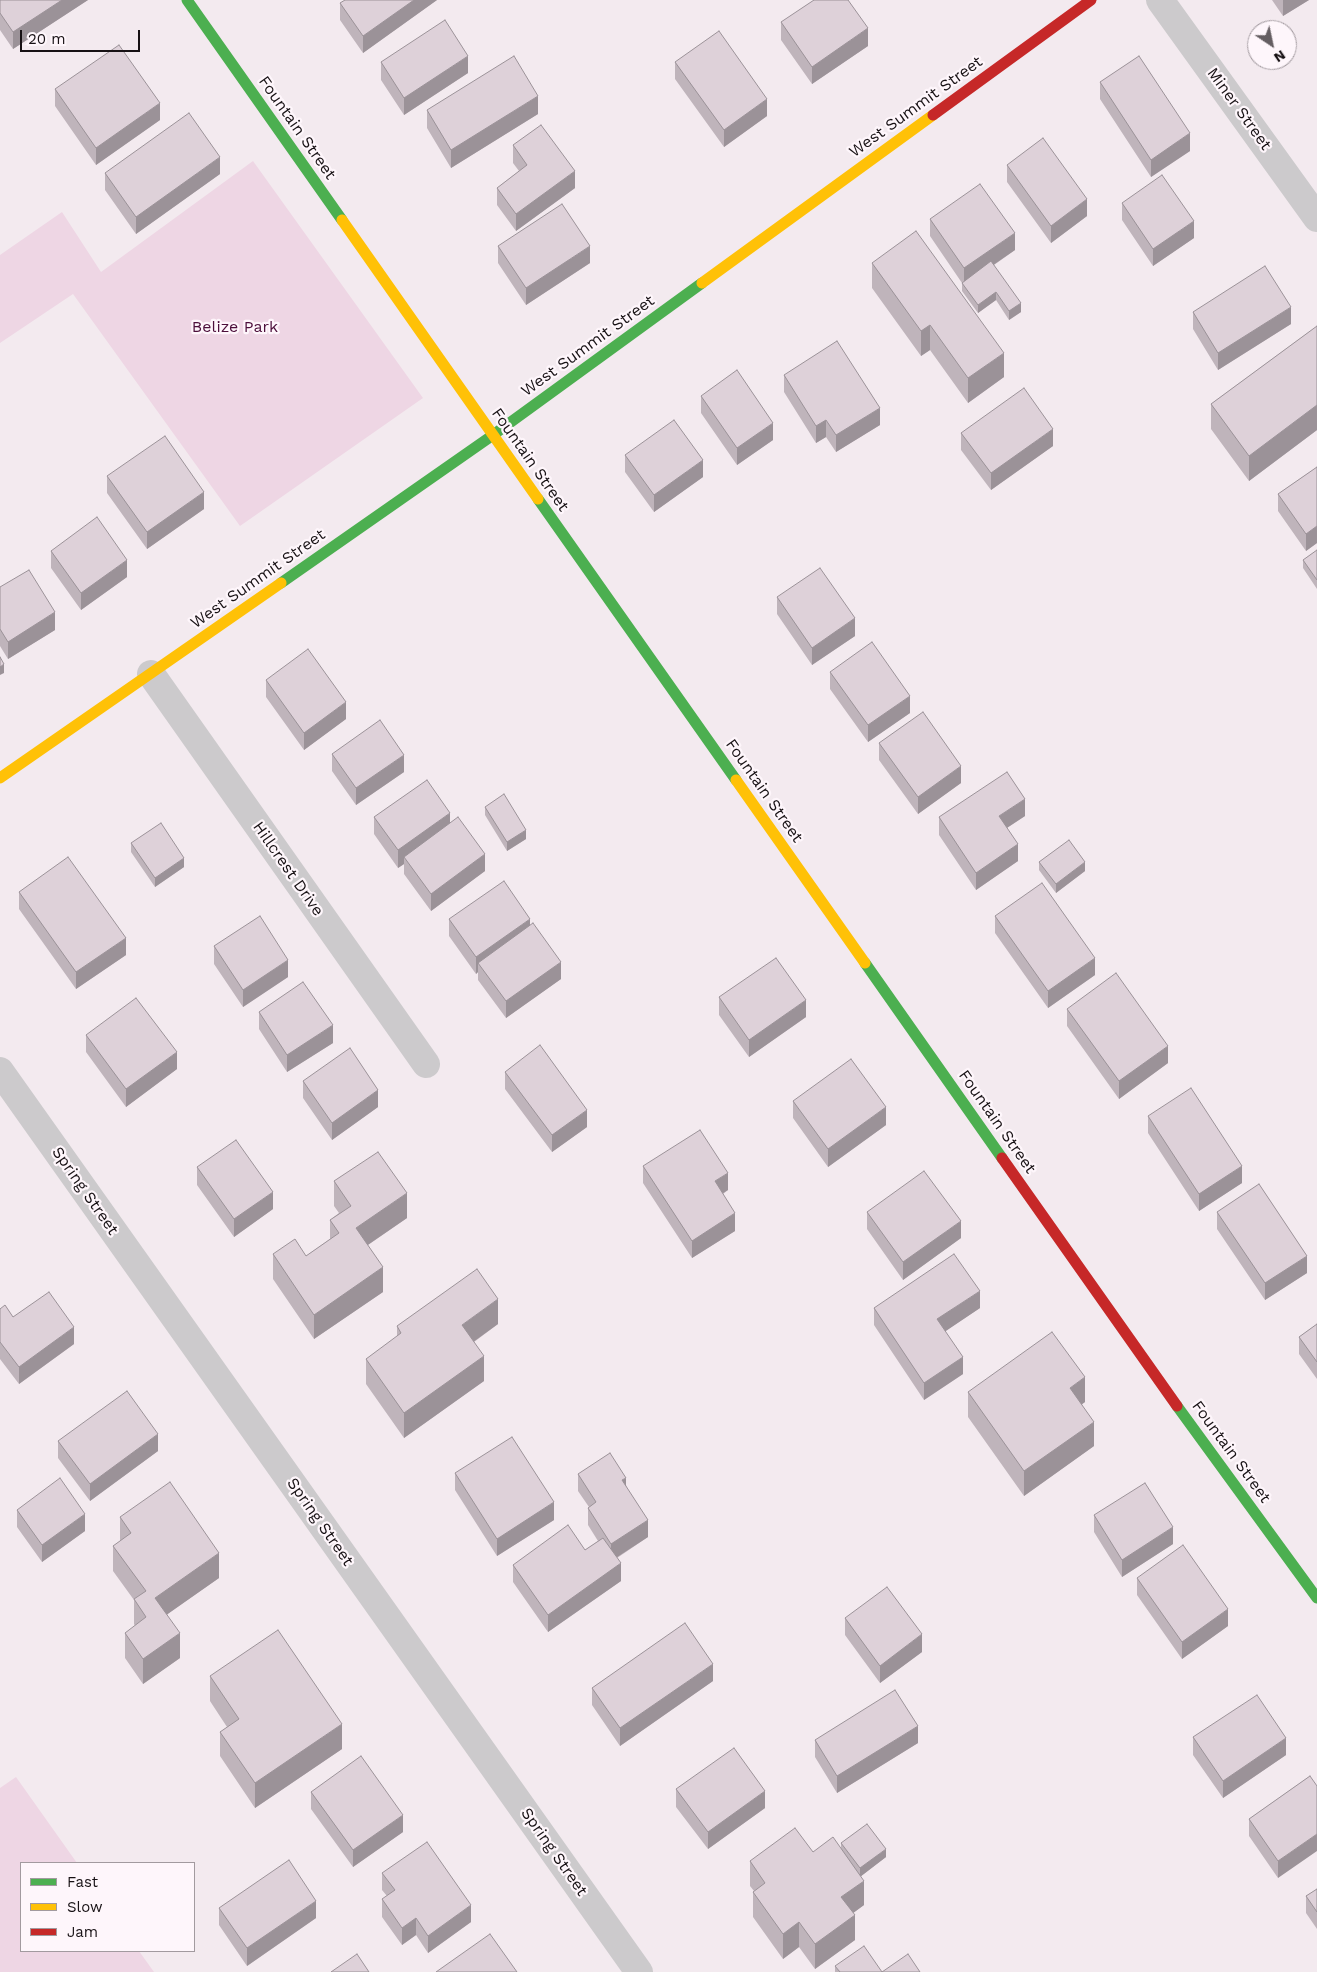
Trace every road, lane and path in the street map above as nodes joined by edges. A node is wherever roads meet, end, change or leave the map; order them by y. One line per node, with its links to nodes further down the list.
1 (187, 0): 5 (street, Fountain Street)
2 (1091, 0): 5 (street, West Summit Street)
3 (1160, 0): 4 (street, Miner Street)
4 (1317, 218)
5 (493, 435): 6 (street, West Summit Street); 10 (street, Fountain Street)
6 (151, 674): 7 (street, West Summit Street); 8 (street, Hillcrest Drive)
7 (0, 778)
8 (426, 1064)
9 (0, 1071): 11 (street, Spring Street)
10 (1317, 1598)
11 (640, 1972)

